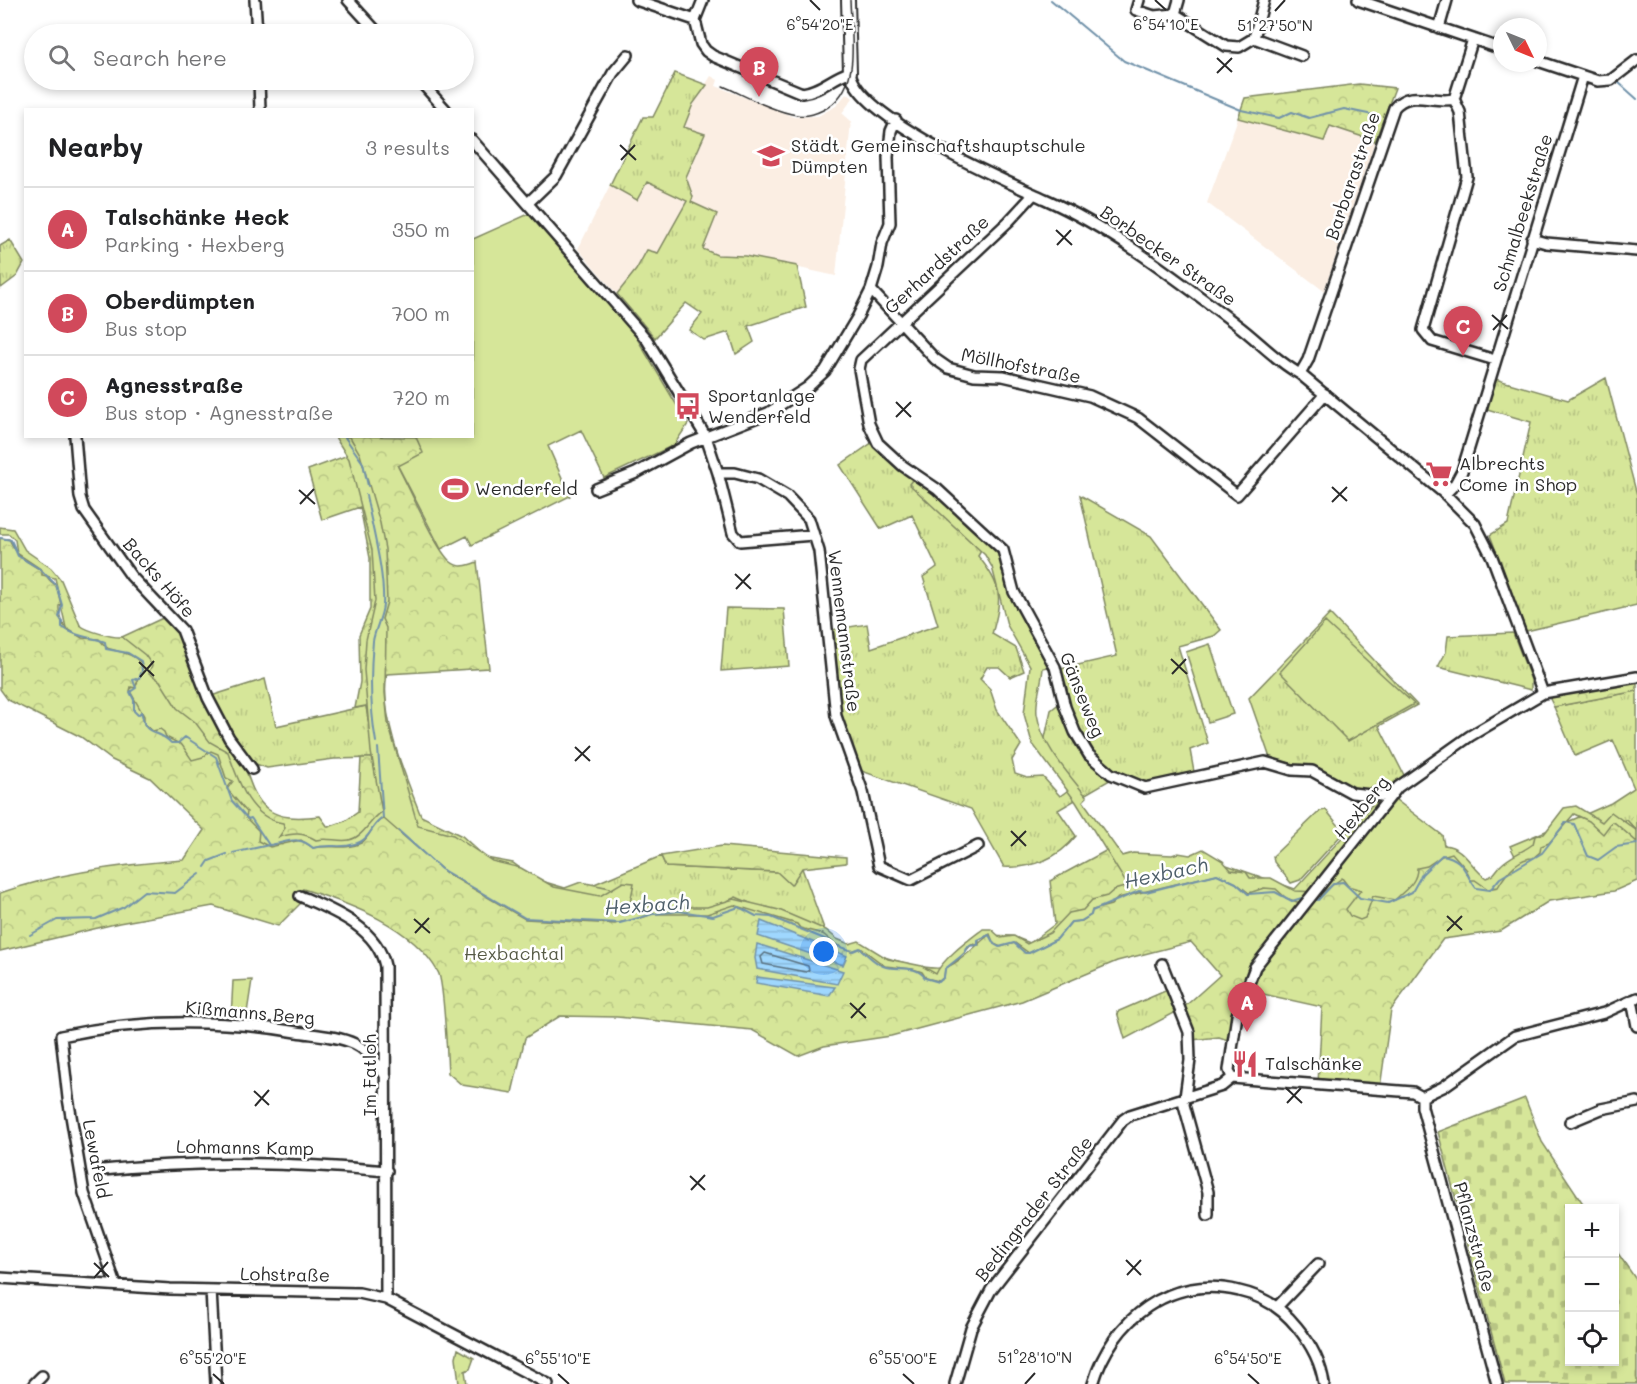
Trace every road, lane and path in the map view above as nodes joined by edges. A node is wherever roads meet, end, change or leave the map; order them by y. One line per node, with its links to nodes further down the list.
1 (255, 0): 13 (street)
2 (348, 0): 14 (street)
3 (636, 0): 12 (street)
4 (703, 0): 12 (street)
5 (848, 0): 23 (street)
6 (1139, 0): 11 (street)
7 (1179, 0): 11 (street)
8 (1264, 0): 16 (street)
9 (1358, 0): 15 (street)
10 (1447, 0): 15 (street)
11 (1175, 14): 16 (street)
12 (695, 20): 23 (street)
13 (256, 24)
14 (370, 24)
15 (1439, 28): 17 (street)
16 (1254, 38): 20 (street)
17 (1473, 39): 18 (street); 27 (street)
18 (1493, 46)
19 (628, 55): 33 (street)
20 (1302, 56)
21 (1637, 60): 24 (street)
22 (1547, 64): 24 (street)
23 (850, 72): 30 (street, Borbecker Straße)
24 (1582, 76): 34 (street, Schmalbeekstraße)
25 (259, 90): 28 (street)
26 (428, 90): 29 (street)
27 (1454, 99): 39 (street); 40 (street, Barbarastraße)
28 (260, 108)
29 (444, 108)
30 (896, 120): 32 (street, Borbecker Straße); 36 (street)
31 (474, 142): 33 (street)
32 (1034, 194): 37 (street, Gerhardstraße); 40 (street, Borbecker Straße)
33 (529, 202): 42 (street)
34 (1532, 239): 35 (street); 39 (street, Schmalbeekstraße)
35 (1637, 251)
36 (871, 290): 37 (street, Möllhofstraße); 42 (street)
37 (900, 320): 38 (street, Gerhardstraße); 41 (street, Möllhofstraße)
38 (861, 360): 51 (street, Gänseweg)
39 (1495, 360): 46 (street, Schmalbeekstraße)
40 (1300, 374): 41 (street, Borbecker Straße)
41 (1324, 394): 46 (street, Borbecker Straße)
42 (706, 437): 44 (street, Wennemannstraße); 45 (street)
43 (75, 438): 50 (street, Backs Höfe)
44 (718, 473): 47 (street, Wennemannstraße); 47 (street, Wennemannstraße)
45 (597, 489)
46 (1445, 494): 49 (street, Borbecker Straße)
47 (813, 535): 52 (street, Wennemannstraße)
48 (1637, 677): 49 (street, Hexberg)
49 (1543, 693): 51 (street, Hexberg)
50 (252, 769)
51 (1390, 797): 59 (street, Hexberg)
52 (978, 846)
53 (300, 896): 58 (street, Im Fatloh)
54 (1162, 964): 60 (street)
55 (1634, 999): 56 (street); 61 (street)
56 (1637, 1026)
57 (61, 1036): 58 (street, Kißmanns Berg); 69 (street, Lewafeld)
58 (386, 1077): 65 (street, Im Fatloh)
59 (1232, 1078): 60 (street, Bedingrader Straße); 61 (street, Bedingrader Straße)
60 (1185, 1096): 66 (street); 77 (street, Bedingrader Straße)
61 (1422, 1097): 80 (street, Pflanzstraße)
62 (1637, 1102): 63 (street)
63 (1570, 1122)
64 (103, 1170): 65 (street, Lohmanns Kamp)
65 (387, 1171): 71 (street, Im Fatloh)
66 (1208, 1215)
67 (1318, 1264): 72 (street)
68 (0, 1278): 69 (street, Lohstraße)
69 (116, 1285): 70 (street, Lohstraße)
70 (211, 1290): 71 (street, Lohstraße); 75 (street)
71 (386, 1299): 76 (street, Lohstraße)
72 (1276, 1307): 78 (street); 79 (street)
73 (42, 1376): 74 (street)
74 (34, 1384)
75 (216, 1384)
76 (548, 1384)
77 (955, 1384)
78 (1093, 1384)
79 (1324, 1384)
80 (1497, 1384)

